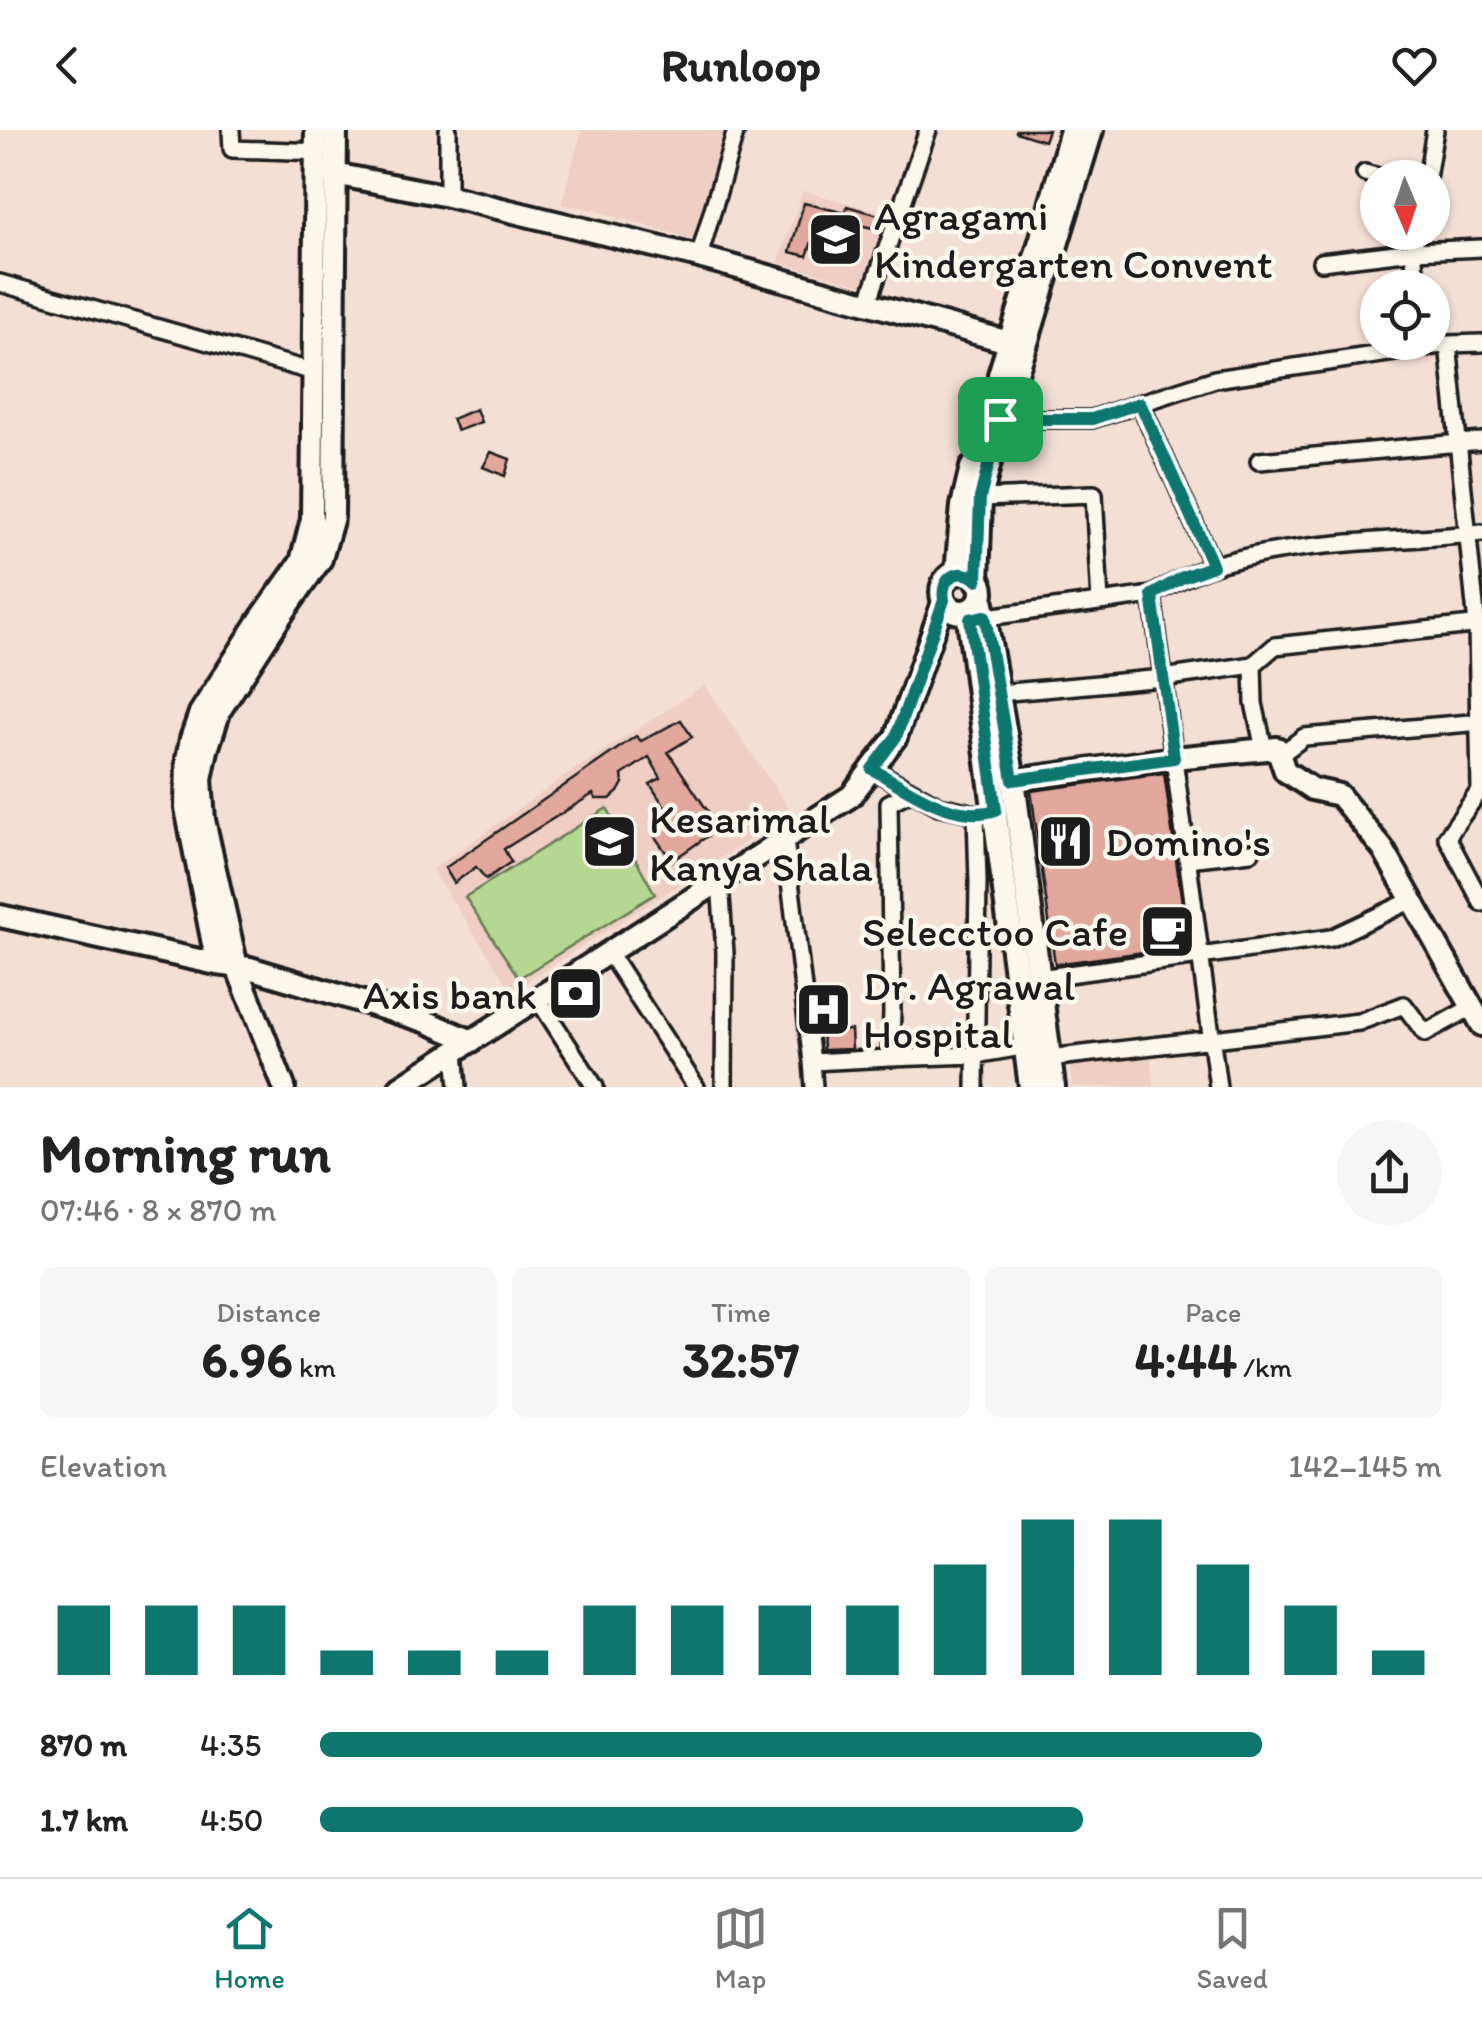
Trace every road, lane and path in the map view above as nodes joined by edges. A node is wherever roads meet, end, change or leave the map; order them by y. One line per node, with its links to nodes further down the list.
1 (231, 130): 11 (street)
2 (316, 130): 11 (main road)
3 (336, 130): 11 (main road)
4 (448, 130): 12 (street)
5 (736, 130): 15 (street)
6 (928, 130): 19 (street)
7 (1072, 130): 21 (main road)
8 (1091, 130): 21 (main road)
9 (1435, 130): 10 (street)
10 (1429, 160)
11 (326, 162): 12 (main road); 25 (main road); 60 (main road)
12 (448, 196): 15 (main road)
13 (1482, 248): 14 (street)
14 (1414, 251): 16 (street); 17 (street)
15 (699, 258): 19 (main road)
16 (1322, 262)
17 (1416, 270)
18 (0, 284): 25 (street)
19 (868, 304): 21 (main road)
20 (1482, 343): 22 (street)
21 (1018, 344): 27 (main road); 36 (main road)
22 (1450, 344)
23 (1360, 355): 26 (street)
24 (1450, 360): 29 (street)
25 (314, 372): 60 (main road)
26 (1140, 403): 27 (street); 33 (street)
27 (1000, 419): 31 (main road)
28 (1482, 441): 29 (street)
29 (1458, 443): 30 (street); 32 (street)
30 (1259, 460)
31 (980, 498): 35 (street); 36 (main road)
32 (1475, 534): 33 (street); 38 (street)
33 (1213, 566): 34 (street)
34 (1152, 595): 35 (street); 40 (street)
35 (1100, 602): 36 (street)
36 (973, 603): 37 (main road); 37 (main road); 41 (main road); 48 (main road)
37 (941, 606): 45 (main road)
38 (1480, 624): 39 (street); 42 (street)
39 (1252, 665): 40 (street); 43 (street)
40 (1162, 678): 41 (street); 44 (street)
41 (999, 693): 46 (main road)
42 (1481, 722): 43 (street); 56 (street)
43 (1272, 752): 44 (main road); 55 (main road)
44 (1174, 758): 46 (main road); 51 (street)
45 (872, 769): 47 (street); 49 (main road)
46 (1013, 780): 61 (main road)
47 (912, 791): 48 (street); 68 (street)
48 (986, 812): 53 (street); 54 (main road)
49 (785, 840): 52 (main road); 70 (street)
50 (1252, 852): 51 (street)
51 (1187, 859): 59 (street)
52 (720, 882): 58 (main road); 76 (street)
53 (978, 882): 54 (street); 67 (street)
54 (1005, 882): 66 (main road)
55 (1412, 900): 59 (street); 63 (main road)
56 (1482, 903)
57 (0, 916): 60 (main road)
58 (610, 952): 62 (main road); 75 (street)
59 (1200, 954): 61 (street); 64 (street)
60 (227, 965): 65 (main road); 71 (main road)
61 (1038, 978): 69 (main road)
62 (538, 999): 65 (main road); 74 (street)
63 (1477, 1016): 64 (street)
64 (1212, 1038): 69 (street); 81 (street)
65 (463, 1046): 72 (main road); 73 (street)
66 (1027, 1046): 67 (street); 69 (street); 79 (main road)
67 (975, 1054): 68 (street); 78 (street)
68 (890, 1058): 70 (street)
69 (1049, 1058): 80 (main road)
70 (812, 1062): 77 (street)
71 (284, 1087)
72 (400, 1087)
73 (458, 1087)
74 (595, 1087)
75 (696, 1087)
76 (724, 1087)
77 (814, 1087)
78 (975, 1087)
79 (1032, 1087)
80 (1053, 1087)
81 (1218, 1087)

